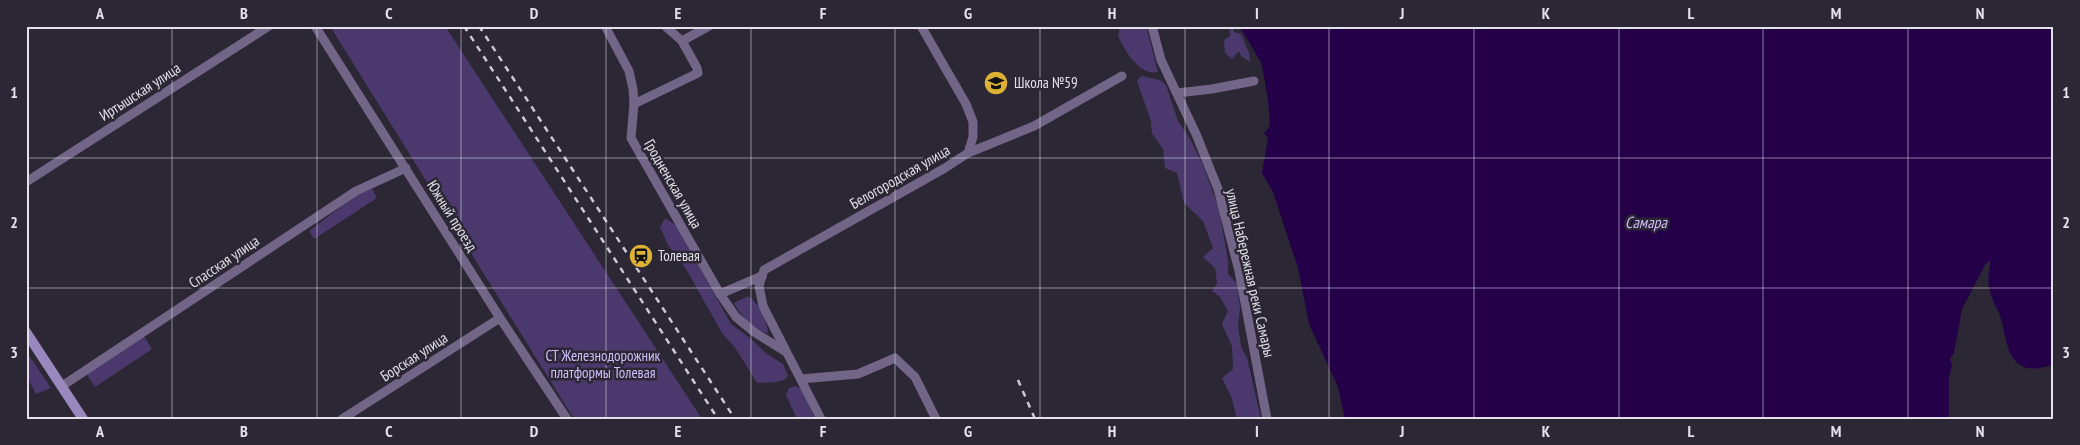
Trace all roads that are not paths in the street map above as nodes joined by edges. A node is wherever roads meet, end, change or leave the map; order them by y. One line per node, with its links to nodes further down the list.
1 (269, 26): 15 (street, Иртышская улица)
2 (315, 26): 14 (street, Южный проезд)
3 (605, 26): 12 (street, Гродненская улица)
4 (665, 26): 8 (street)
5 (709, 26): 8 (street)
6 (921, 26): 13 (street, Белогородская улица)
7 (1152, 26): 11 (street, улица Набережная реки Самары)
8 (682, 41): 12 (street)
9 (1122, 76): 13 (street)
10 (1254, 81): 11 (street)
11 (1177, 93): 28 (street, улица Набережная реки Самары)
12 (634, 104): 17 (street, Гродненская улица)
13 (968, 153): 16 (street, Белогородская улица)
14 (406, 168): 18 (street, Южный проезд); 22 (street, Спасская улица)
15 (26, 182)
16 (762, 276): 17 (street, Белогородская улица); 20 (street)
17 (720, 294): 20 (street, Гродненская улица)
18 (500, 318): 24 (street, Борская улица); 25 (street, Южный проезд)
19 (26, 332): 22 (main road)
20 (787, 352): 21 (street)
21 (801, 379): 26 (street); 27 (street)
22 (62, 386): 23 (main road)
23 (83, 419)
24 (342, 419)
25 (567, 419)
26 (821, 419)
27 (936, 419)
28 (1267, 419)

